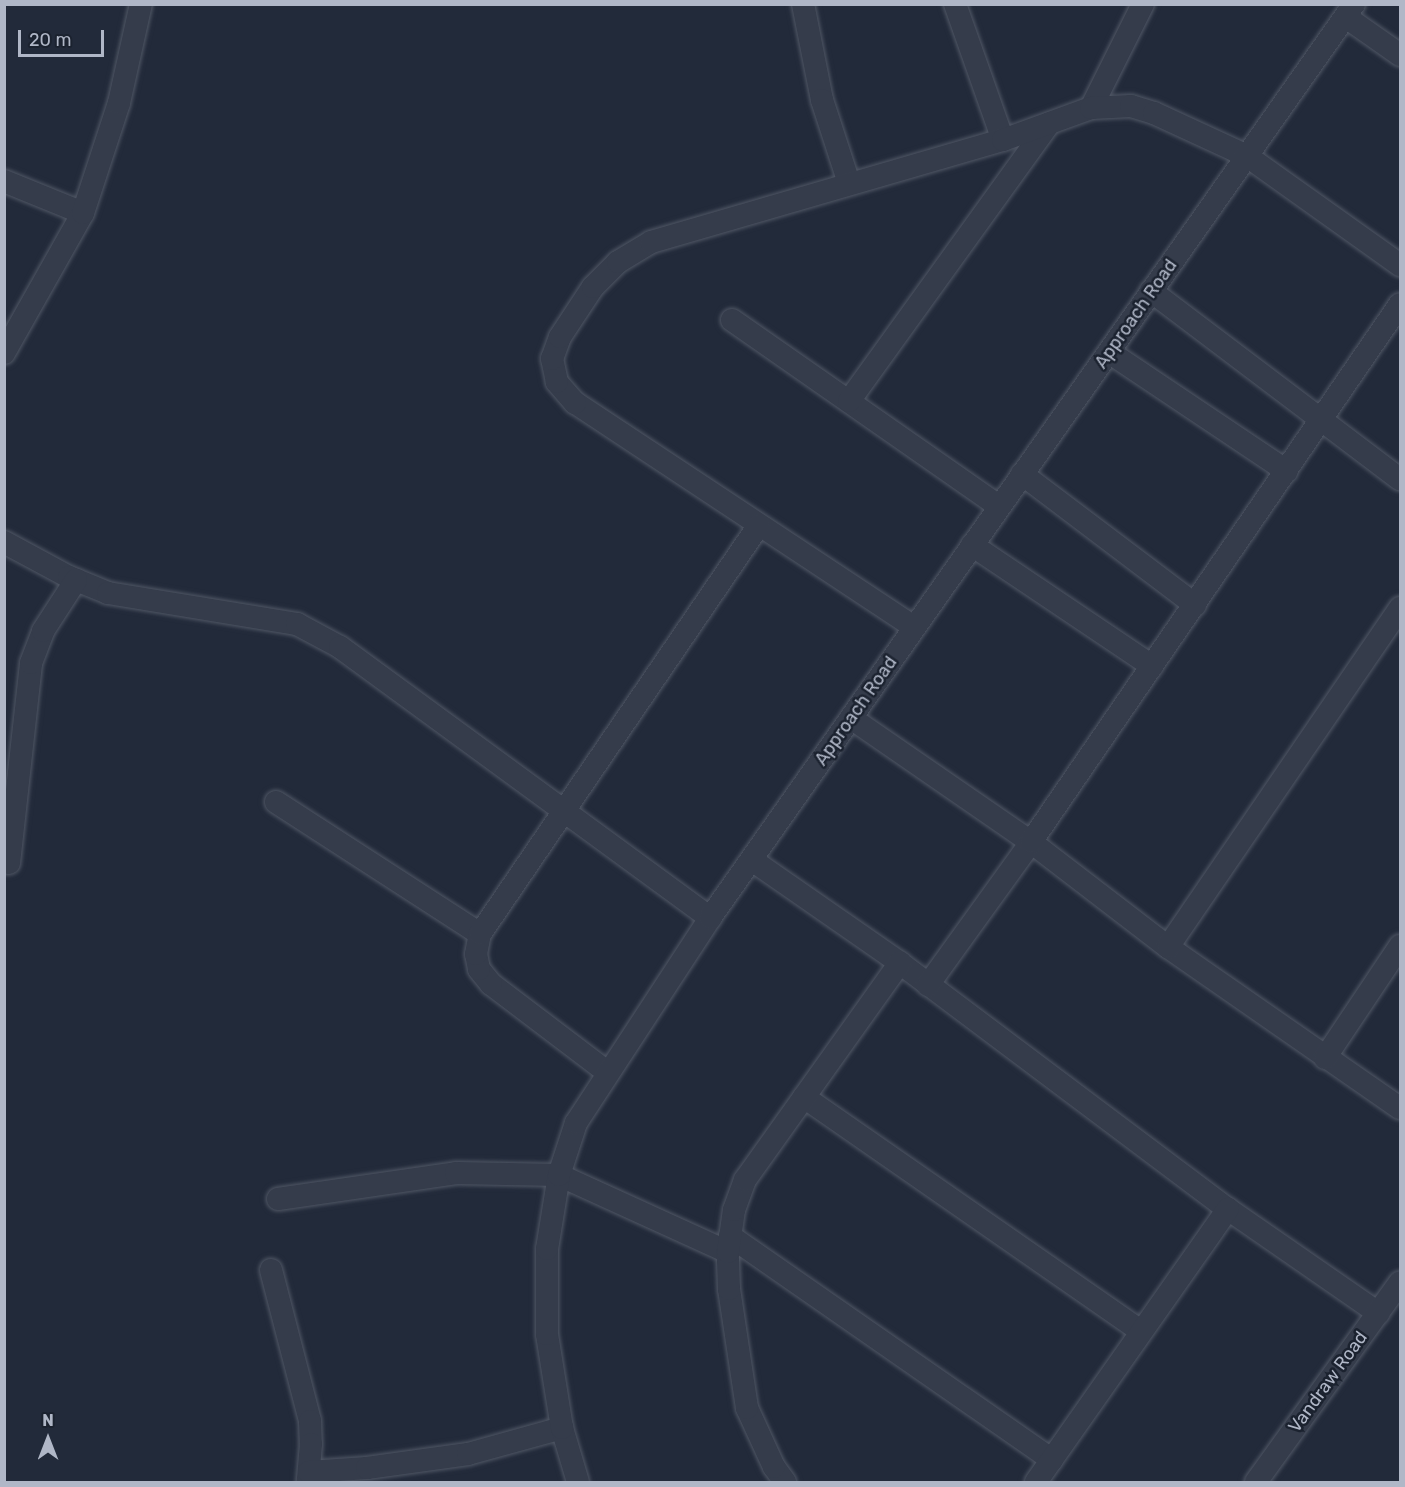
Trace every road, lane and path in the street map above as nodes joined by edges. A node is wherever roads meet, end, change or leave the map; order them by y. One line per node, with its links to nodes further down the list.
1 (141, 4): 13 (street)
2 (802, 4): 12 (street)
3 (955, 4): 9 (street)
4 (1143, 4): 7 (street)
5 (1350, 11): 6 (street); 10 (street, Approach Road)
6 (1401, 55)
7 (1091, 108): 8 (street); 10 (street)
8 (1048, 124): 9 (street); 20 (street)
9 (1003, 140): 12 (street)
10 (1247, 156): 14 (street); 15 (street, Approach Road)
11 (4, 181): 13 (street)
12 (849, 183): 26 (street)
13 (83, 213): 19 (street)
14 (1401, 265)
15 (1151, 291): 18 (street, Approach Road); 21 (street)
16 (1401, 304): 21 (street)
17 (732, 320): 20 (street)
18 (1109, 352): 22 (street); 23 (street, Approach Road)
19 (4, 353)
20 (849, 401): 25 (street)
21 (1323, 420): 22 (street); 24 (street)
22 (1287, 471): 30 (street)
23 (1022, 474): 25 (street, Approach Road); 30 (street)
24 (1401, 479)
25 (999, 506): 28 (street, Approach Road)
26 (759, 525): 32 (street); 36 (street)
27 (4, 542): 29 (street)
28 (972, 545): 32 (street, Approach Road); 33 (street)
29 (76, 580): 36 (street); 39 (street)
30 (1195, 605): 33 (street)
31 (1401, 608): 43 (street)
32 (914, 627): 34 (street, Approach Road)
33 (1152, 666): 37 (street)
34 (851, 718): 37 (street); 38 (street, Approach Road)
35 (276, 802): 41 (street)
36 (563, 812): 40 (street); 41 (street)
37 (1031, 842): 43 (street); 45 (street)
38 (752, 860): 40 (street, Approach Road); 44 (street)
39 (9, 863)
40 (710, 918): 47 (street, Approach Road)
41 (480, 934): 47 (street)
42 (1401, 946): 46 (street)
43 (1168, 947): 46 (street)
44 (900, 963): 45 (street); 48 (street)
45 (928, 985): 52 (street)
46 (1325, 1058): 49 (street)
47 (607, 1072): 50 (street, Approach Road)
48 (804, 1097): 53 (street); 57 (street)
49 (1401, 1108)
50 (559, 1175): 51 (street); 53 (street); 58 (street, Approach Road)
51 (278, 1199)
52 (1228, 1209): 56 (street); 57 (street)
53 (729, 1244): 59 (street); 62 (street)
54 (271, 1270): 60 (street)
55 (1401, 1282): 56 (street, Vandraw Road)
56 (1378, 1313): 64 (street, Vandraw Road)
57 (1141, 1331): 59 (street)
58 (562, 1428): 60 (street); 61 (street, Approach Road)
59 (1052, 1460): 63 (street)
60 (309, 1477)
61 (578, 1482)
62 (785, 1482)
63 (1036, 1482)
64 (1256, 1482)

